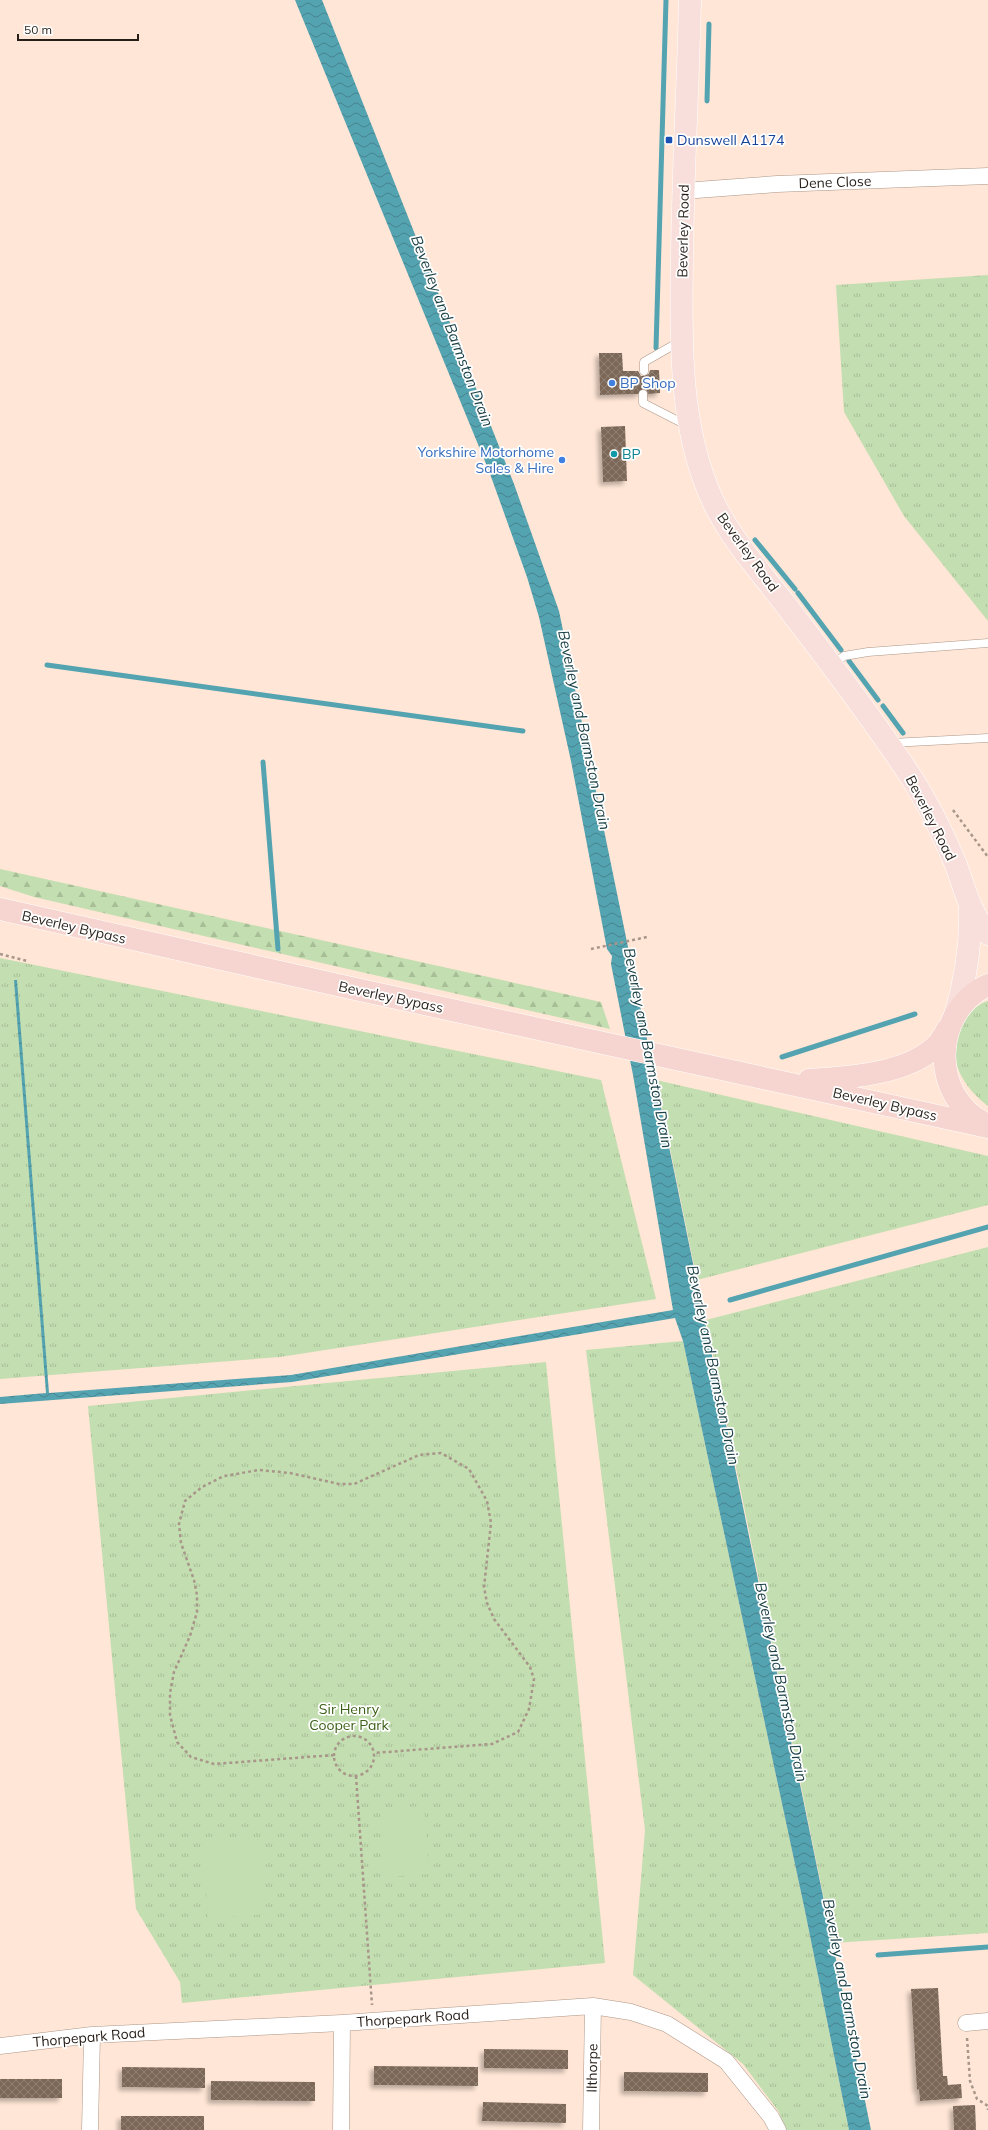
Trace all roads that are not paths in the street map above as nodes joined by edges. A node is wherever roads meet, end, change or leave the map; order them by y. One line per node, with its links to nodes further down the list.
1 (690, 0): 3 (main road, Beverley Road)
2 (988, 176): 3 (street, Dene Close)
3 (683, 191): 4 (main road, Beverley Road)
4 (682, 341): 5 (lane); 7 (main road, Beverley Road)
5 (644, 370)
6 (643, 394): 7 (lane)
7 (690, 427): 9 (main road, Beverley Road)
8 (988, 644): 9 (lane)
9 (832, 665): 11 (main road, Beverley Road)
10 (988, 738): 11 (lane)
11 (888, 743): 12 (main road, Beverley Road)
12 (970, 909): 14 (main road, Beverley Road); 16 (main road, Beverley Road)
13 (0, 910): 17 (highway, Beverley Bypass)
14 (988, 934)
15 (988, 985): 16 (highway, Beverley Bypass)
16 (951, 1022): 17 (highway, Beverley Bypass); 18 (highway)
17 (782, 1081): 18 (highway, Beverley Bypass)
18 (988, 1126)
19 (594, 2006): 21 (street, Thorpepark Road); 27 (street, Ilthorpe); 28 (street, Thorpepark Road)
20 (988, 2021): 22 (street)
21 (342, 2022): 23 (street, Thorpepark Road); 26 (street)
22 (966, 2023)
23 (92, 2035): 24 (street, Thorpepark Road); 25 (street)
24 (0, 2046)
25 (90, 2130)
26 (341, 2130)
27 (591, 2130)
28 (778, 2130)

